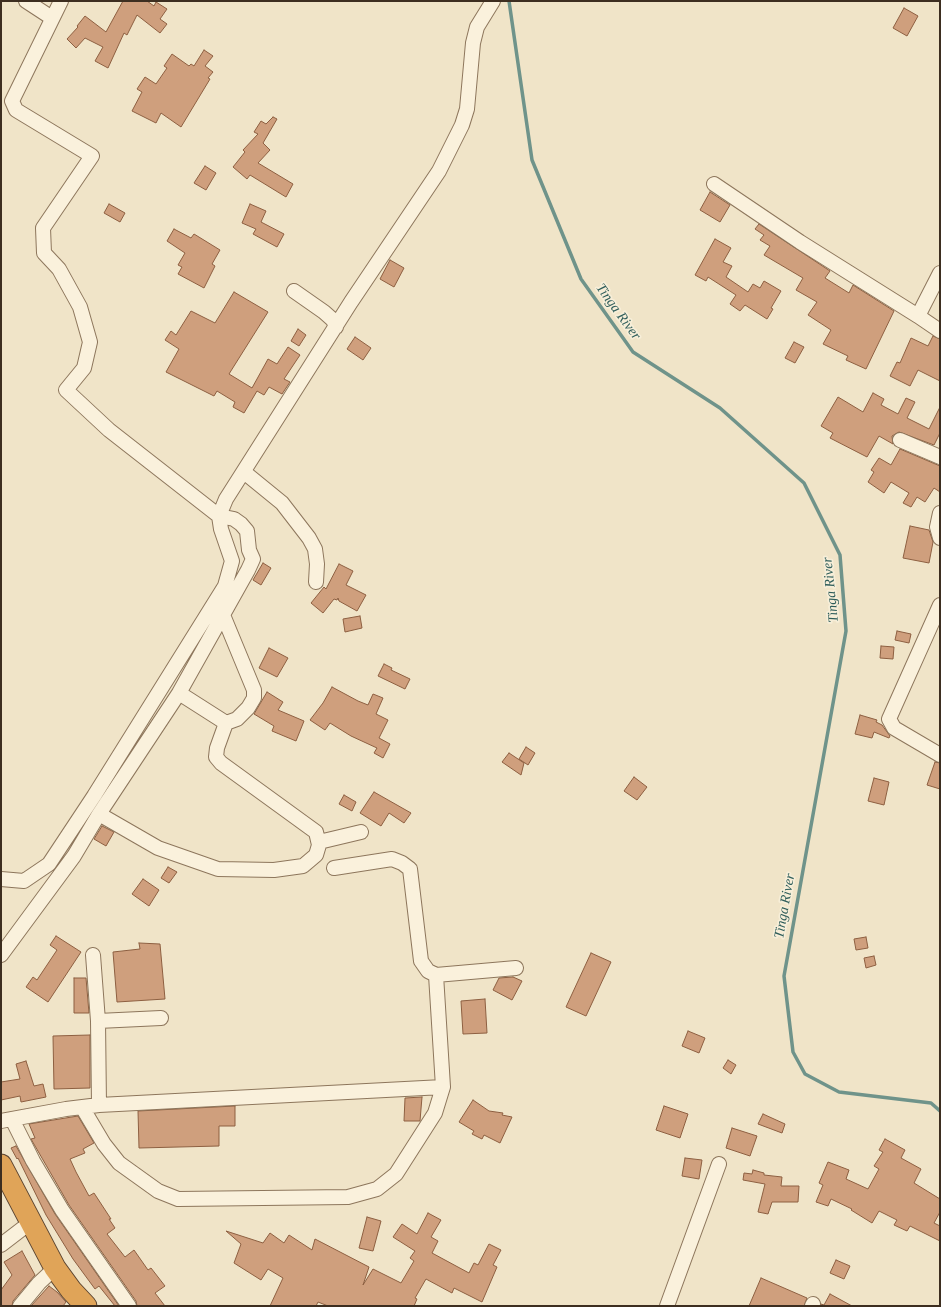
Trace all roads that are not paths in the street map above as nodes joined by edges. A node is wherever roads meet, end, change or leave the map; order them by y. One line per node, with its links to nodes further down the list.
1 (26, 1): 4 (street)
2 (61, 1): 4 (street)
3 (493, 1): 9 (street)
4 (52, 18): 15 (street)
5 (714, 184): 8 (street)
6 (940, 273): 8 (street)
7 (294, 291): 9 (street)
8 (918, 316): 10 (street)
9 (336, 327): 13 (street)
10 (940, 331)
11 (900, 440): 12 (street)
12 (940, 457)
13 (244, 472): 15 (street); 17 (street)
14 (940, 513): 16 (street)
15 (219, 516): 19 (street); 28 (street)
16 (940, 538)
17 (316, 582)
18 (940, 605): 20 (street)
19 (223, 615): 21 (street); 22 (street)
20 (937, 623): 23 (street)
21 (179, 693): 22 (street); 24 (street)
22 (226, 723): 26 (street)
23 (940, 755)
24 (99, 814): 26 (street); 29 (street)
25 (361, 832): 26 (street)
26 (319, 842)
27 (334, 868): 32 (street)
28 (1, 879)
29 (1, 955)
30 (93, 955): 34 (street)
31 (516, 968): 32 (street)
32 (436, 975): 35 (street)
33 (161, 1018): 34 (street)
34 (98, 1021): 36 (street)
35 (443, 1087): 36 (street); 37 (street)
36 (99, 1105): 37 (street)
37 (82, 1107): 38 (street)
38 (6, 1120): 46 (street)
39 (720, 1164): 47 (street)
40 (1, 1165): 41 (highway)
41 (31, 1222): 42 (street); 43 (highway)
42 (1, 1244)
43 (55, 1268): 44 (street); 45 (highway)
44 (20, 1306)
45 (86, 1306)
46 (129, 1306)
47 (667, 1306)

